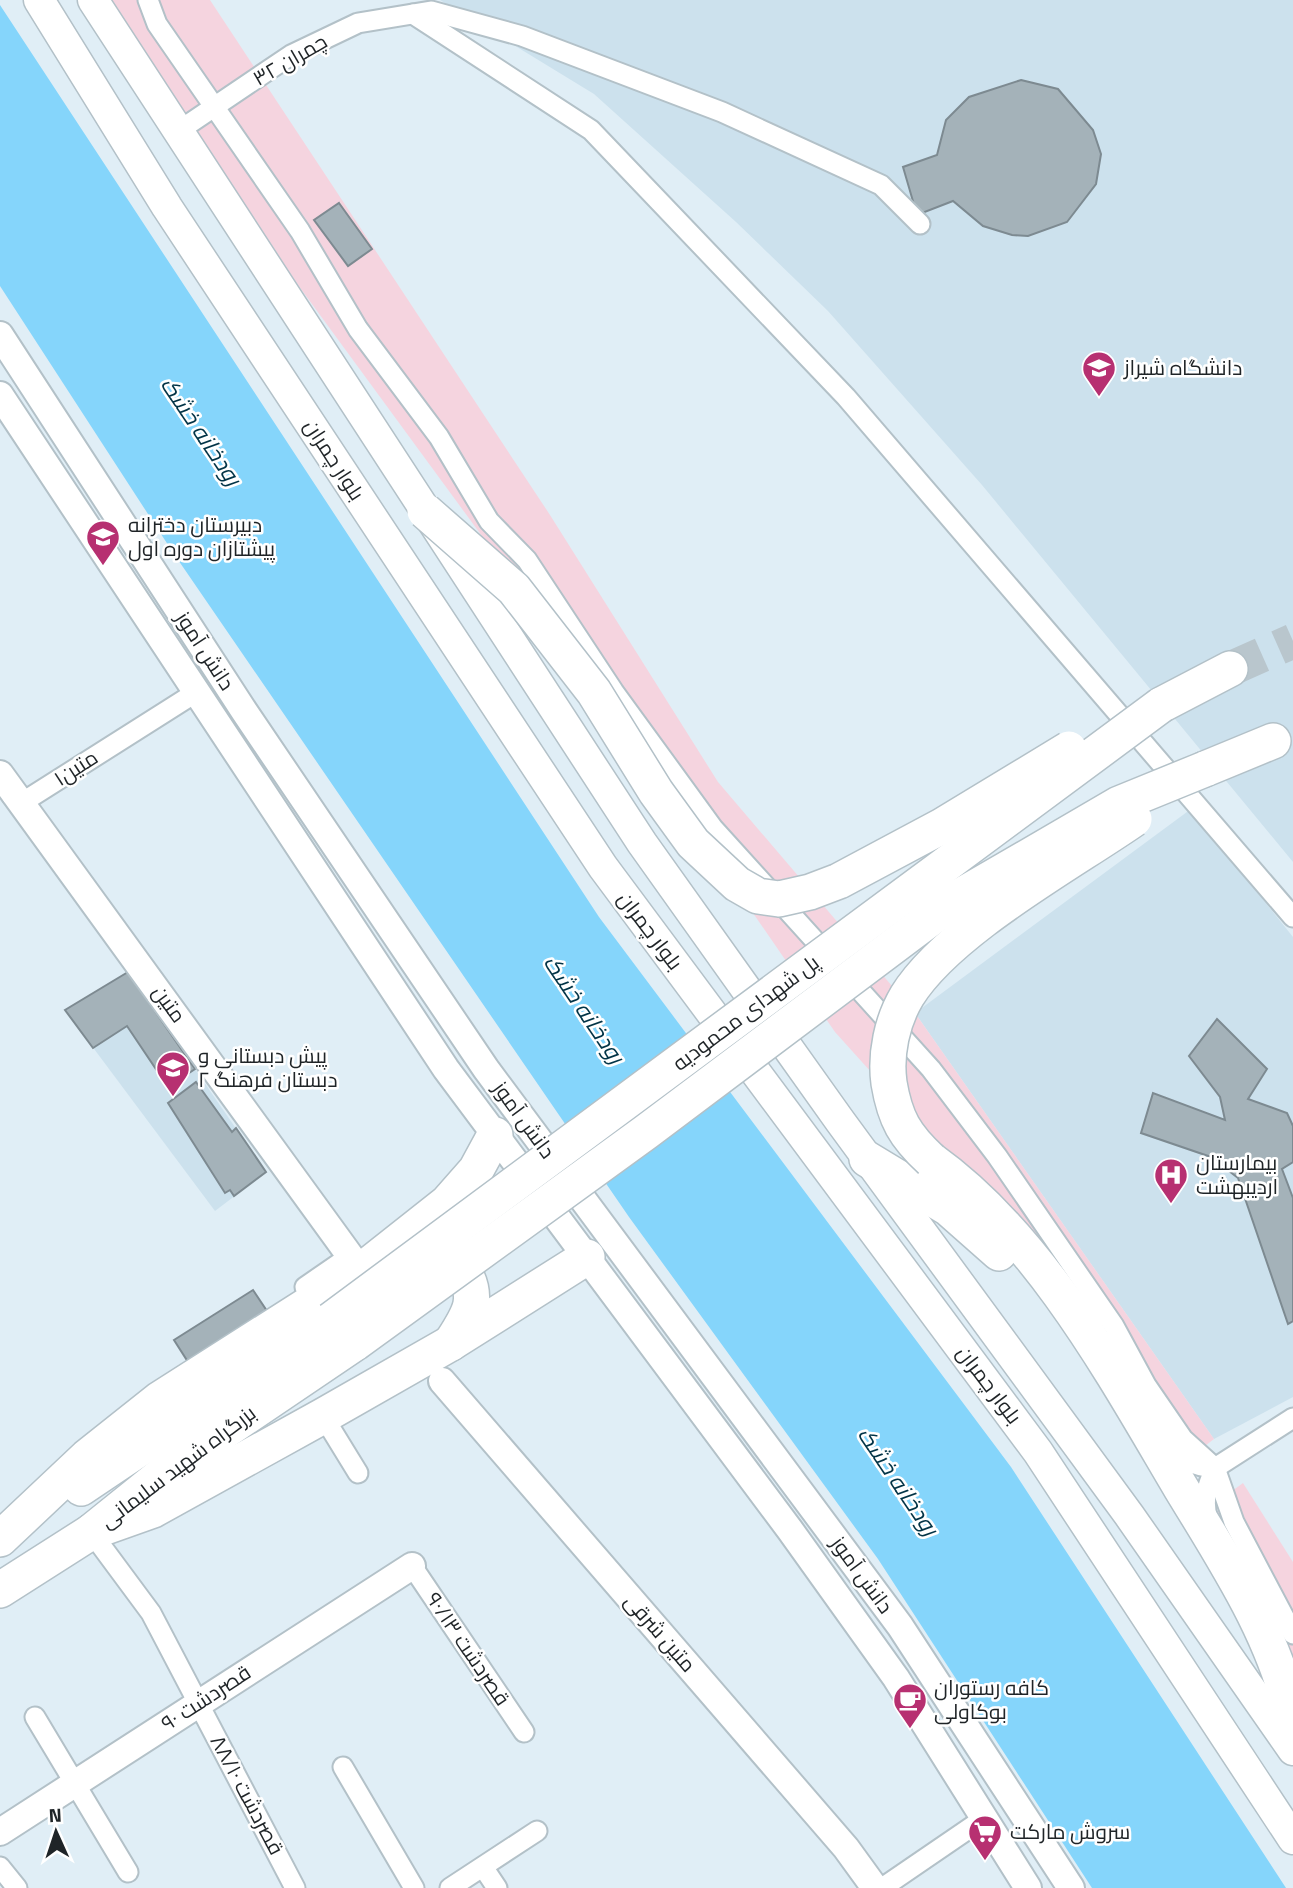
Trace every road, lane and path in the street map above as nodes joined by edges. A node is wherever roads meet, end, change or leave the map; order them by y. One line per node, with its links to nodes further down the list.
1 (39, 0): 50 (main road, بلوار چمران)
2 (93, 0): 6 (main road, بلوار چمران)
3 (148, 0): 5 (street)
4 (413, 14): 5 (street, ۳۲ چمران); 7 (street, ۳۲ چمران); 19 (street)
5 (216, 106): 6 (street, ۳۲ چمران); 32 (street)
6 (177, 132): 10 (main road, بلوار چمران)
7 (920, 223)
8 (0, 335): 62 (main road, دانش آموز)
9 (0, 396): 12 (main road, دانش آموز)
10 (425, 511): 13 (highway, bridge); 21 (main road, بلوار چمران)
11 (1230, 669): 13 (highway)
12 (195, 693): 18 (street, متین۱); 20 (main road, دانش آموز)
13 (1161, 705): 26 (highway, پل شهدای محمودیه, bridge)
14 (1273, 741): 15 (highway)
15 (1205, 769): 25 (highway, bridge); 26 (highway, پل شهدای محمودیه, bridge)
16 (0, 774): 18 (main road, متین)
17 (0, 788): 18 (street)
18 (23, 802): 23 (main road, متین)
19 (1293, 916)
20 (495, 1135): 22 (main road, دانش آموز); 23 (highway)
21 (867, 1159): 25 (highway); 44 (main road, بلوار چمران)
22 (587, 1256): 27 (highway); 47 (main road, دانش آموز)
23 (364, 1261): 24 (street); 27 (highway); 35 (highway)
24 (305, 1287)
25 (1080, 1326): 28 (highway)
26 (343, 1332): 34 (highway, بزرگراه شهید سلیمانی); 35 (highway, بزرگراه شهید سلیمانی)
27 (451, 1343): 30 (highway)
28 (1104, 1362): 32 (street); 37 (highway)
29 (442, 1381): 59 (main road, متین شرقی)
30 (323, 1416): 33 (street); 34 (highway)
31 (1293, 1418): 32 (street)
32 (1215, 1468): 37 (street); 39 (street)
33 (358, 1473)
34 (91, 1532): 38 (highway, بزرگراه شهید سلیمانی); 40 (street, ۸۸/۱۰ قصردشت)
35 (0, 1539)
36 (412, 1566): 40 (main road, ۹۰ قصردشت); 43 (street, ۹۰/۱۳ قصردشت)
37 (1239, 1584): 42 (highway)
38 (0, 1590)
39 (1293, 1634)
40 (198, 1703): 46 (main road, ۹۰ قصردشت); 55 (street, ۸۸/۱۰ قصردشت)
41 (35, 1717): 46 (street)
42 (1293, 1721)
43 (524, 1732)
44 (1293, 1750)
45 (343, 1767): 56 (street)
46 (74, 1783): 49 (main road, ۹۰ قصردشت); 53 (street)
47 (984, 1819): 60 (street); 61 (main road, دانش آموز)
48 (537, 1831): 52 (street)
49 (0, 1832)
50 (1293, 1839)
51 (0, 1867): 54 (street)
52 (483, 1867): 57 (street); 58 (street)
53 (128, 1872)
54 (17, 1888)
55 (295, 1888)
56 (414, 1888)
57 (450, 1888)
58 (497, 1888)
59 (874, 1888)
60 (881, 1888)
61 (1028, 1888)
62 (1071, 1888)

